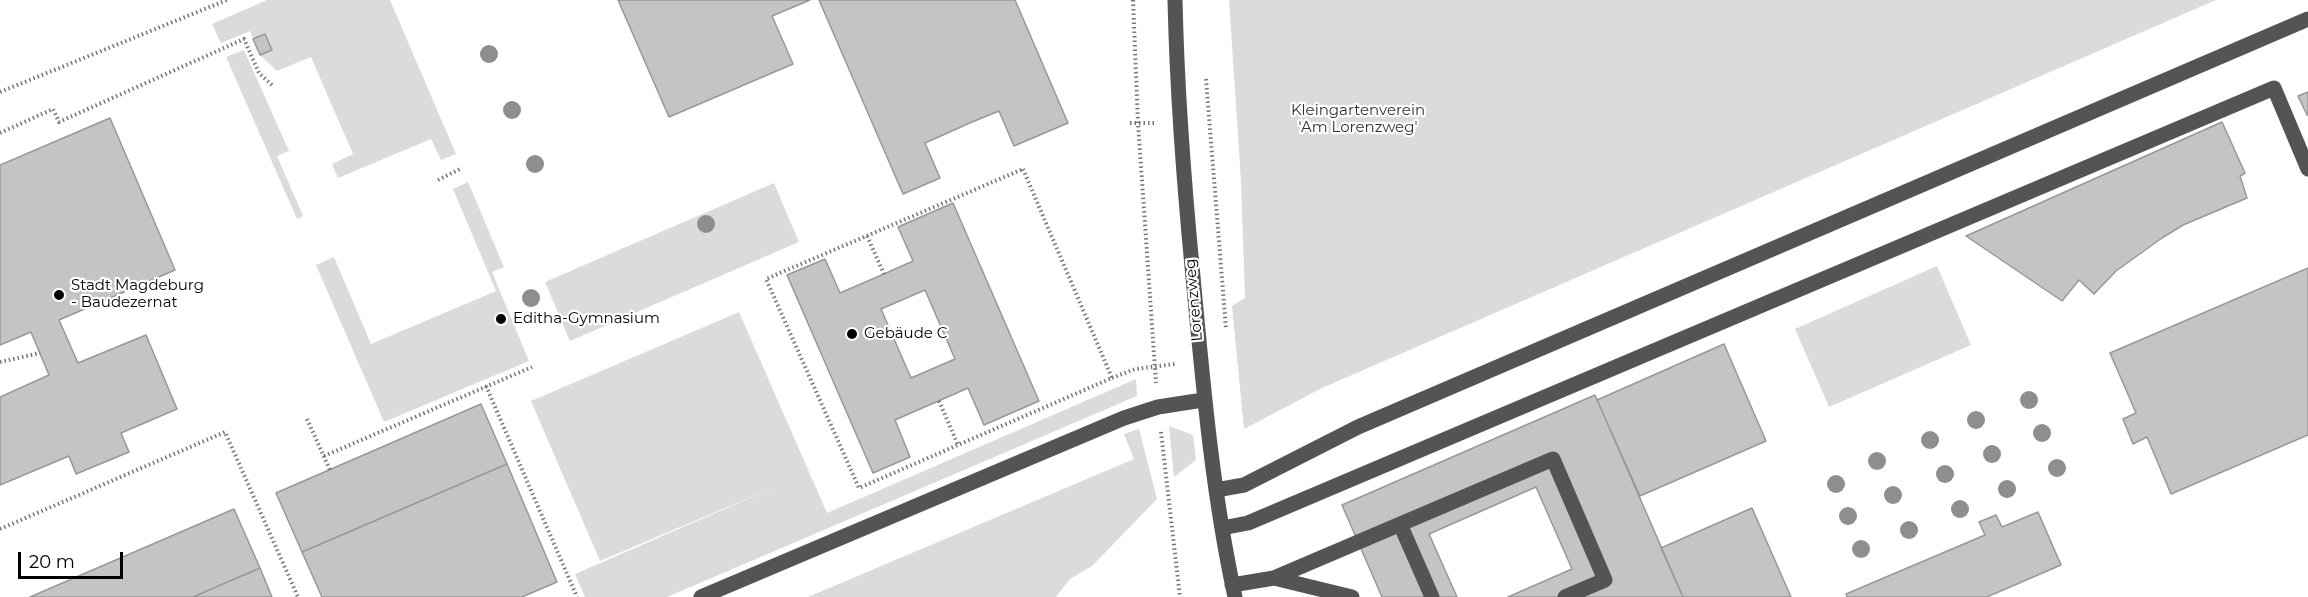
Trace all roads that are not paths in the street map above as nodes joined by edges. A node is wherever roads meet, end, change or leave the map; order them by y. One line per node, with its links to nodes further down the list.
1 (1174, 0): 4 (street, Lorenzweg)
2 (2308, 19): 5 (street)
3 (2308, 169): 7 (street)
4 (1203, 400): 5 (street, Lorenzweg); 10 (street)
5 (1216, 490): 7 (street, Lorenzweg)
6 (1400, 524): 8 (street); 12 (street); 13 (street)
7 (1222, 528): 9 (street, Lorenzweg)
8 (1274, 578): 9 (street); 11 (street)
9 (1233, 591)
10 (701, 597)
11 (1352, 597)
12 (1432, 597)
13 (1565, 597)

